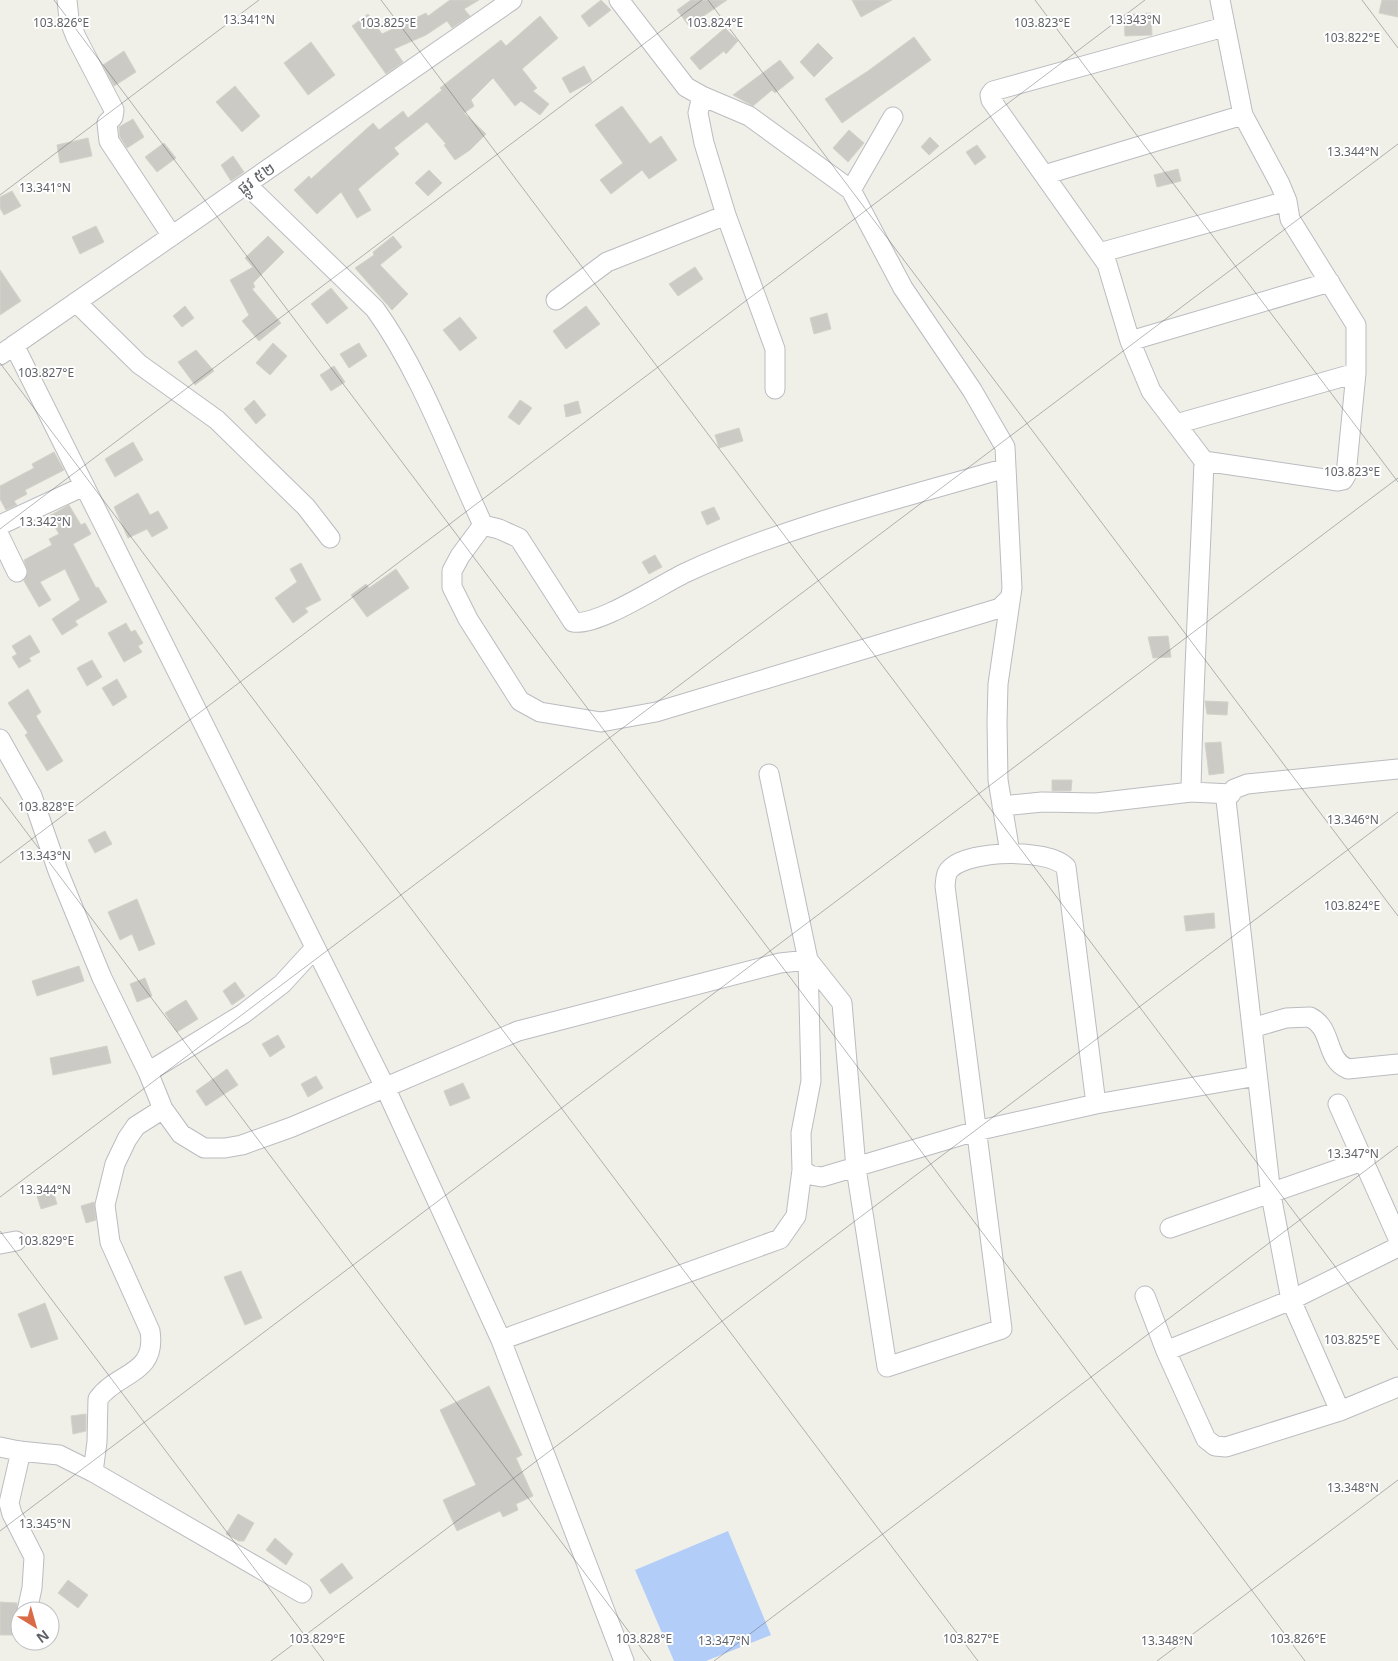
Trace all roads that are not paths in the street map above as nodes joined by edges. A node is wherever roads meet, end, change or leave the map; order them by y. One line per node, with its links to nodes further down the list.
1 (67, 0): 14 (street)
2 (512, 0): 10 (street, ផ្លូវ ៥២)
3 (619, 0): 6 (street)
4 (1220, 0): 5 (street)
5 (1224, 27): 7 (street); 9 (street)
6 (702, 96): 11 (street); 13 (street)
7 (1243, 115): 9 (street); 12 (street)
8 (893, 117): 11 (street)
9 (1044, 175): 15 (street)
10 (247, 184): 14 (street, ផ្លូវ ៥២); 28 (street)
11 (852, 190): 25 (street)
12 (1287, 201): 15 (street); 16 (street)
13 (726, 215): 17 (street); 22 (street)
14 (172, 236): 18 (street, ផ្លូវ ៥២)
15 (1100, 253): 19 (street)
16 (1330, 282): 19 (street); 21 (street)
17 (556, 300)
18 (76, 302): 20 (street, ផ្លូវ ៥២); 30 (street)
19 (1130, 341): 23 (street)
20 (7, 350): 26 (street)
21 (1356, 373): 23 (street); 24 (street)
22 (775, 389)
23 (1176, 424): 24 (street)
24 (1204, 460): 36 (street)
25 (1006, 468): 28 (street); 32 (street)
26 (84, 486): 27 (street); 40 (street)
27 (0, 525)
28 (483, 525): 32 (street)
29 (0, 538): 31 (street)
30 (330, 538)
31 (17, 572)
32 (1008, 600): 38 (street)
33 (0, 739): 44 (street)
34 (1398, 768): 37 (street)
35 (769, 774): 41 (street)
36 (1191, 792): 37 (street); 38 (street)
37 (1231, 794): 42 (street)
38 (1002, 806): 39 (street)
39 (1010, 853): 47 (street); 50 (street)
40 (314, 948): 44 (street); 46 (street)
41 (808, 960): 46 (street); 52 (street); 53 (street)
42 (1252, 1028): 43 (street); 45 (street)
43 (1398, 1064)
44 (148, 1072): 49 (street)
45 (1257, 1076): 47 (street); 54 (street)
46 (385, 1087): 49 (street); 60 (street)
47 (1096, 1104): 50 (street)
48 (1338, 1104): 51 (street)
49 (164, 1109): 66 (street)
50 (976, 1131): 52 (street); 52 (street)
51 (1365, 1160): 54 (street); 56 (street)
52 (856, 1168): 53 (street)
53 (802, 1170): 60 (street)
54 (1270, 1195): 55 (street); 59 (street)
55 (1170, 1228)
56 (1398, 1238)
57 (1398, 1247): 59 (street)
58 (1145, 1296): 61 (street)
59 (1291, 1300): 61 (street); 63 (street)
60 (501, 1340): 69 (street)
61 (1166, 1351): 63 (street)
62 (1398, 1387): 63 (street)
63 (1340, 1411)
64 (0, 1447): 65 (street)
65 (21, 1451): 66 (street); 68 (street)
66 (93, 1472): 67 (street)
67 (302, 1593)
68 (29, 1601)
69 (624, 1661)

